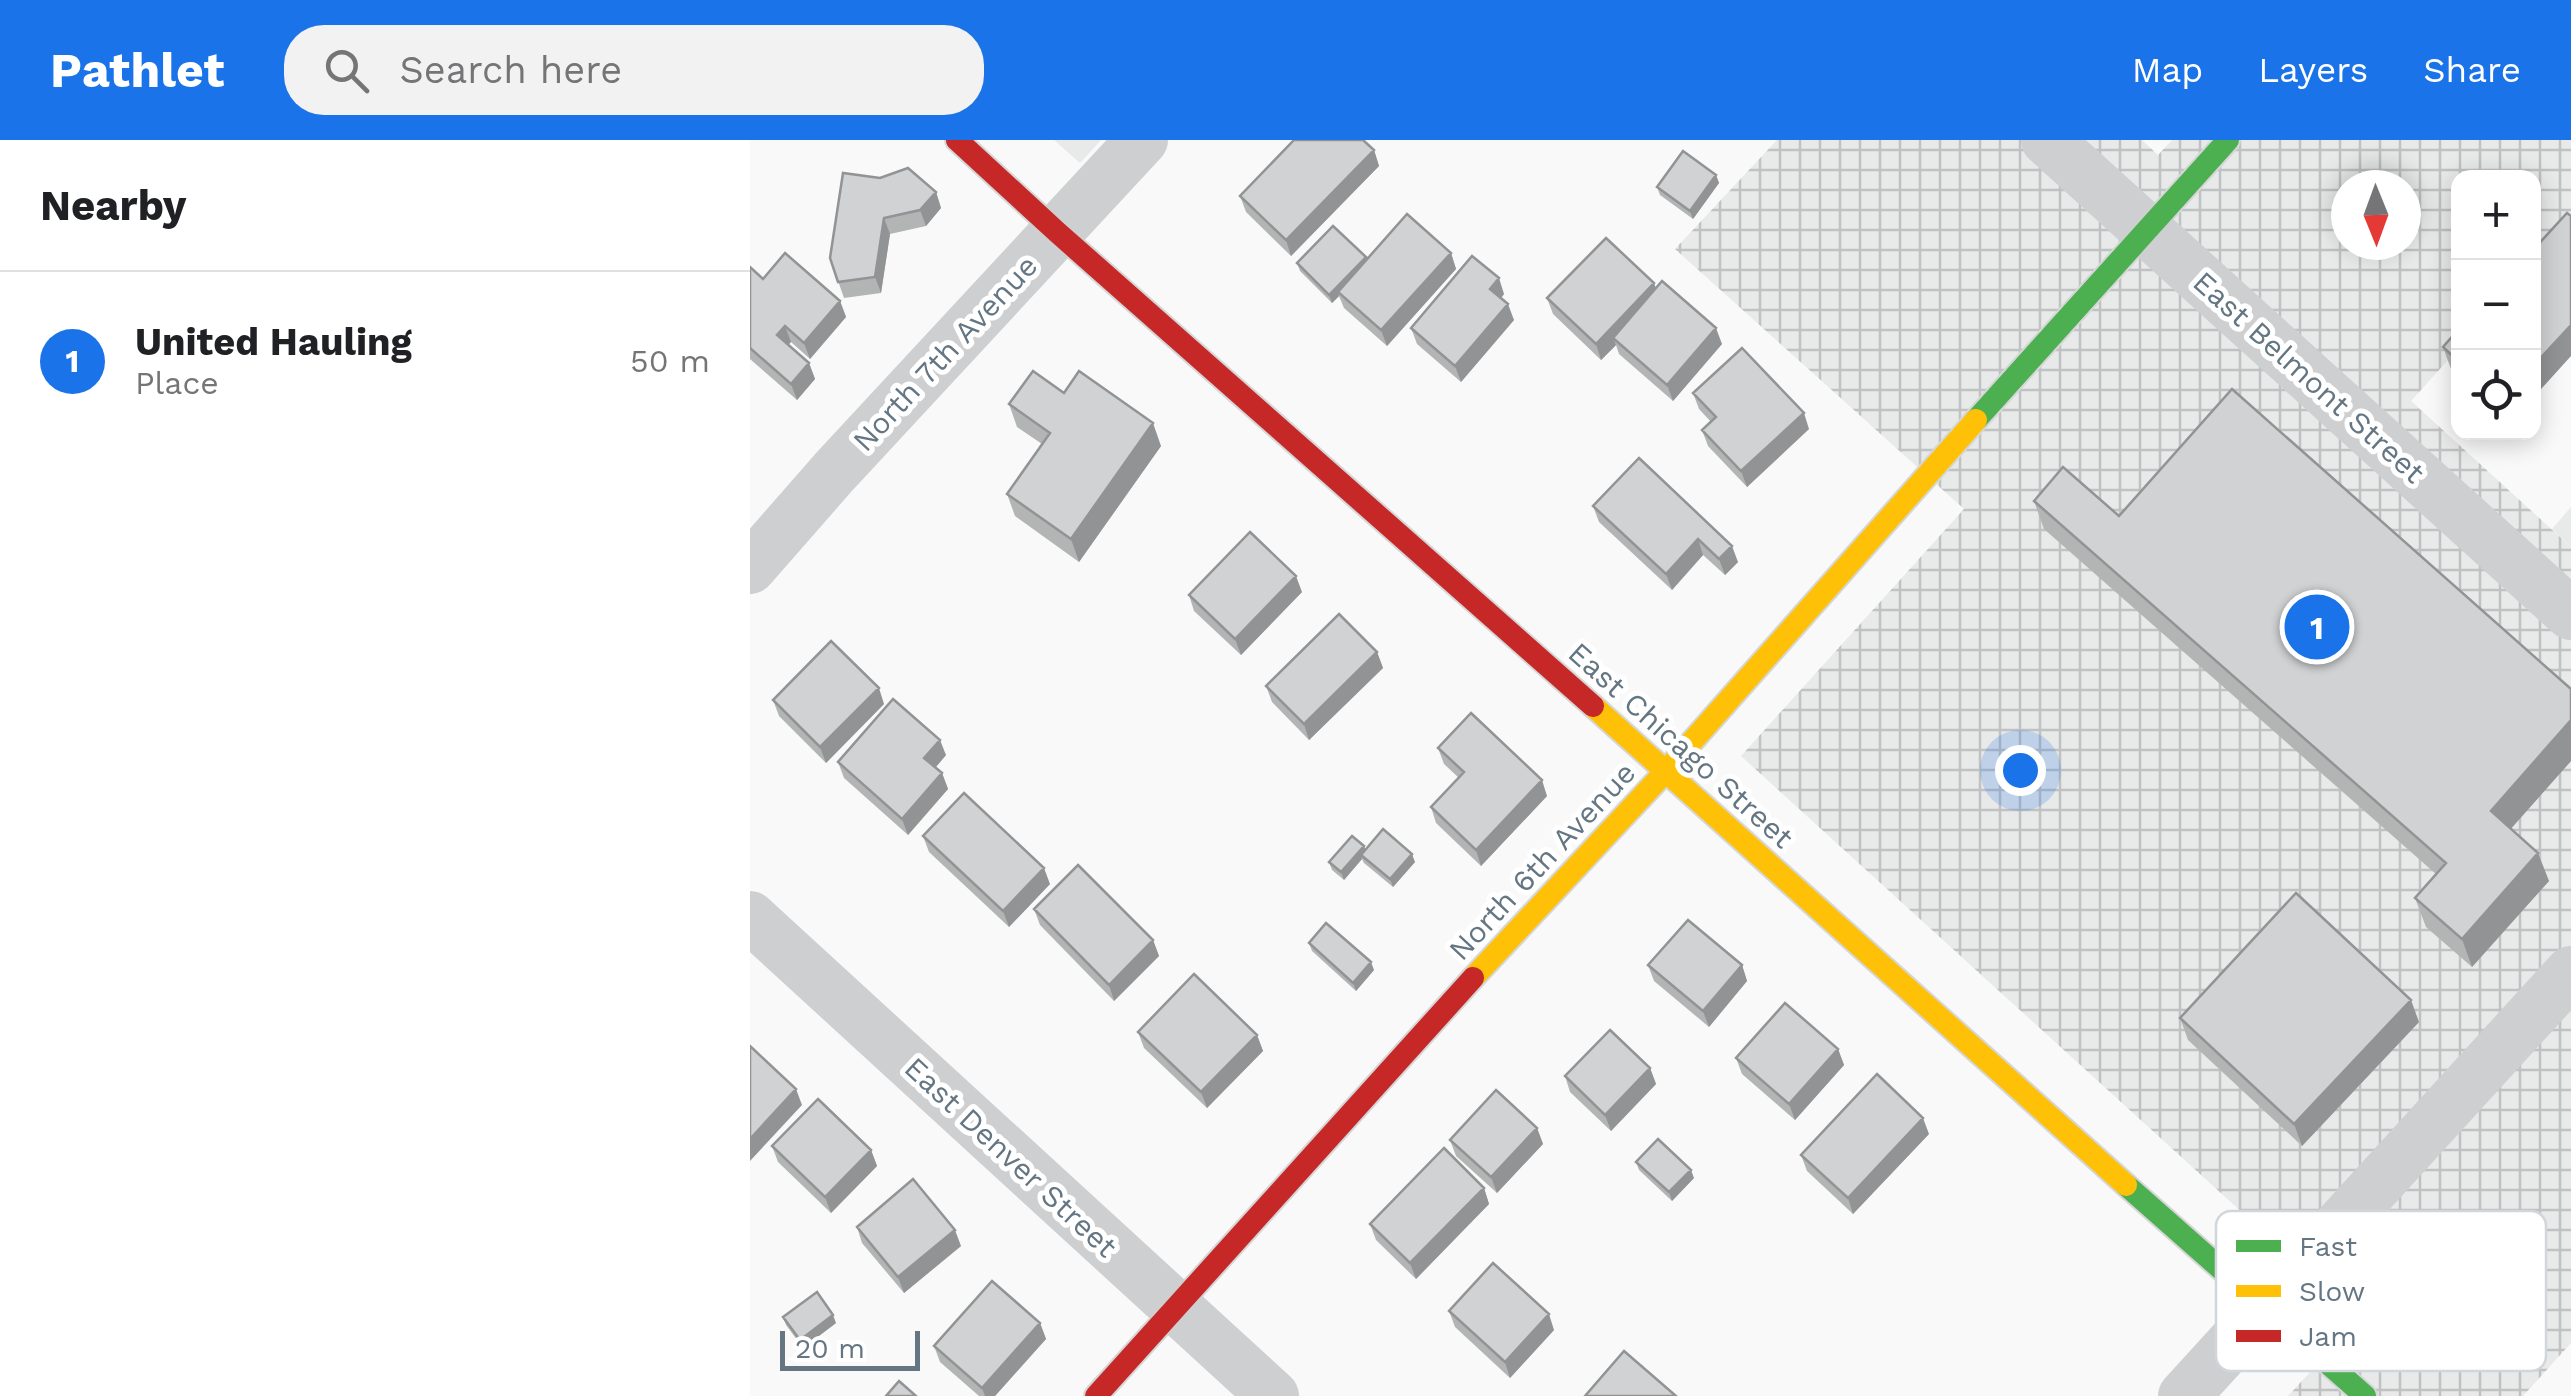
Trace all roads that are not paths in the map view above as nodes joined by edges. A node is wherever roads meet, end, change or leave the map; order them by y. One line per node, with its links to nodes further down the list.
1 (956, 140): 6 (street, East Chicago Street)
2 (1142, 140): 6 (street, North 7th Avenue)
3 (2047, 140): 5 (street, East Belmont Street)
4 (2228, 140): 5 (street, North 6th Avenue)
5 (2147, 230): 8 (street, East Belmont Street); 9 (street, North 6th Avenue)
6 (1056, 232): 7 (street, North 7th Avenue); 9 (street, East Chicago Street)
7 (750, 568)
8 (2571, 614)
9 (1666, 772): 13 (street, East Chicago Street); 14 (street, North 6th Avenue)
10 (750, 917): 14 (street, East Denver Street)
11 (2571, 972): 12 (street)
12 (2353, 1211)
13 (2216, 1266)
14 (1176, 1308): 17 (street, North 6th Avenue); 18 (street, East Denver Street)
15 (2216, 1361): 19 (street)
16 (2335, 1371): 20 (street, East Chicago Street)
17 (1096, 1396)
18 (1273, 1396)
19 (2184, 1396)
20 (2364, 1396)

